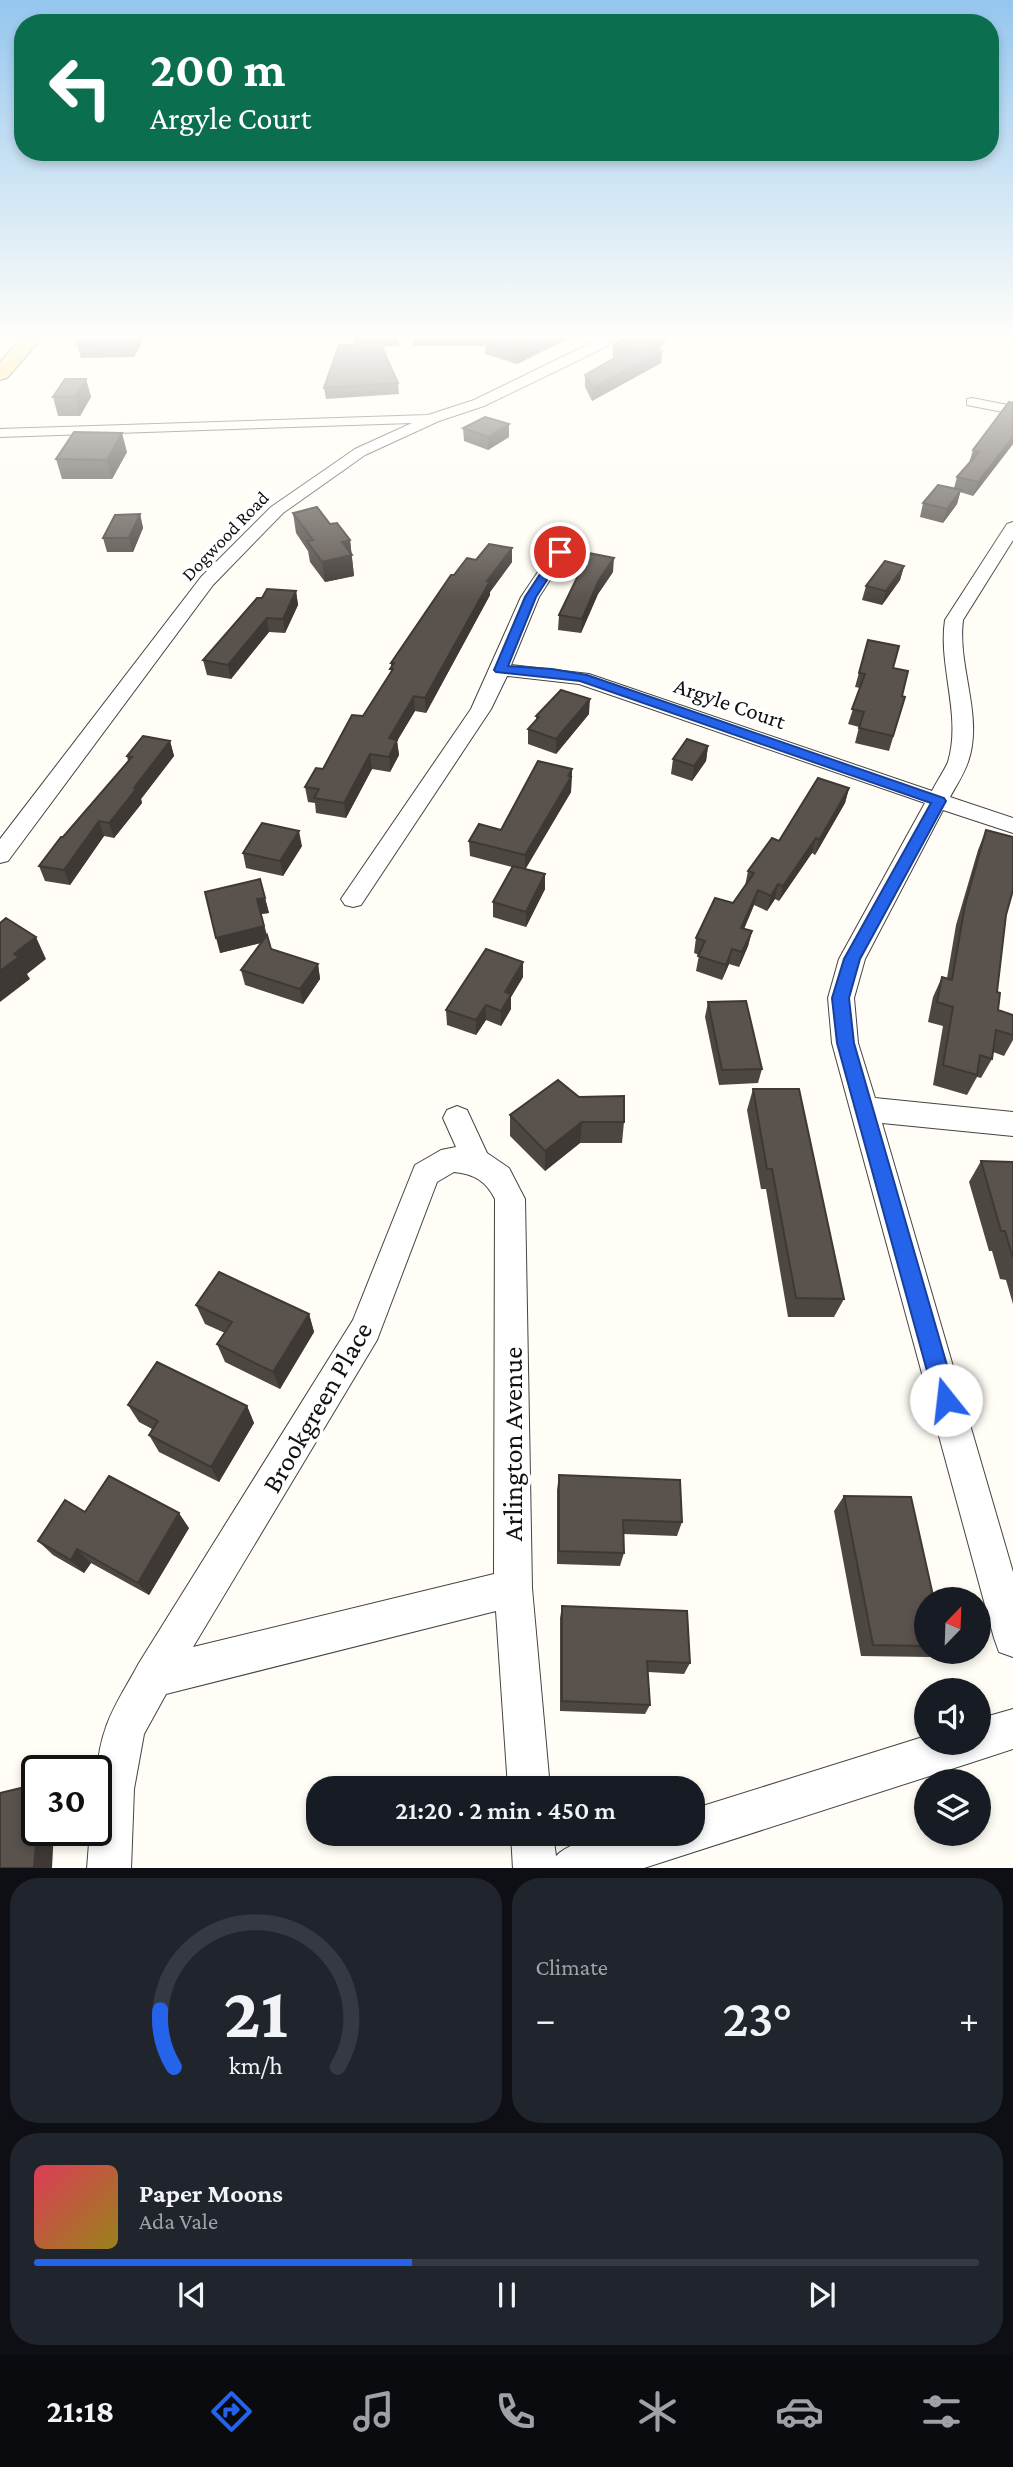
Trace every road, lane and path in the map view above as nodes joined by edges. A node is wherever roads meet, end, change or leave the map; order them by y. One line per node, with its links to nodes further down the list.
1 (216, 425): 4 (street)
2 (320, 425): 5 (street)
3 (419, 425): 5 (street, Dogwood Road)
4 (0, 433)
5 (355, 456): 11 (street, Dogwood Road)
6 (1013, 527): 9 (street)
7 (560, 552): 8 (street)
8 (500, 670): 9 (street, Argyle Court); 12 (street)
9 (939, 801): 10 (street, Argyle Court); 13 (street)
10 (1013, 826)
11 (0, 855)
12 (352, 899)
13 (864, 1109): 15 (street); 18 (street)
14 (457, 1118): 16 (street, Arlington Avenue)
15 (1013, 1124)
16 (477, 1162): 17 (street, Arlington Avenue); 19 (street, Brookgreen Place)
17 (513, 1588): 19 (street); 23 (street, Arlington Avenue)
18 (1013, 1638)
19 (153, 1677): 27 (street, Brookgreen Place)
20 (1013, 1729): 21 (street)
21 (991, 1736)
22 (932, 1755): 24 (street)
23 (527, 1776)
24 (705, 1826)
25 (533, 1846): 28 (street)
26 (643, 1846): 29 (street)
27 (110, 1868)
28 (535, 1868)
29 (572, 1868)

